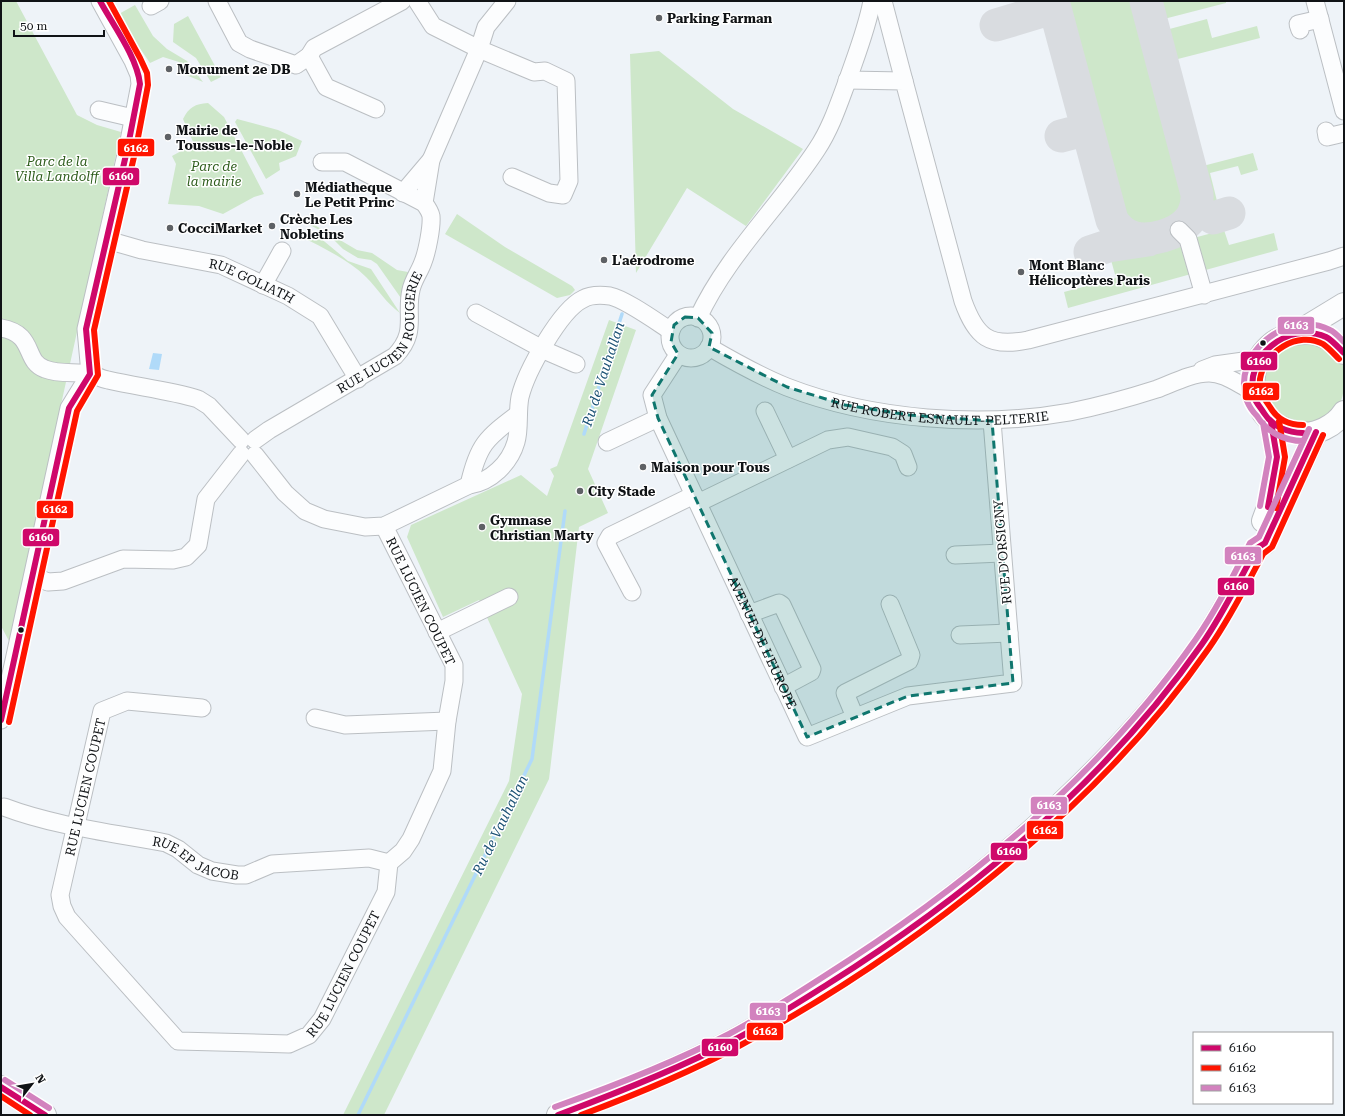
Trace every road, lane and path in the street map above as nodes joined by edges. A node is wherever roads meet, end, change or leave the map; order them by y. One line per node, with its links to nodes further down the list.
1 (100, 1): 15 (street)
2 (217, 1): 12 (street)
3 (402, 1): 12 (street)
4 (417, 1): 11 (street)
5 (507, 1): 11 (street, RUE LUCIEN ROUGERIE)
6 (872, 1): 13 (street)
7 (883, 1): 14 (street)
8 (1315, 1): 9 (street)
9 (1320, 20): 10 (street); 18 (street)
10 (1300, 30)
11 (479, 49): 21 (street, RUE LUCIEN ROUGERIE); 23 (street)
12 (309, 56): 16 (street)
13 (848, 80): 14 (street); 34 (street)
14 (904, 80): 31 (street)
15 (135, 109): 17 (street); 27 (street)
16 (376, 109)
17 (100, 110)
18 (1344, 111)
19 (1326, 131): 20 (street)
20 (1344, 133)
21 (431, 160): 24 (street, RUE LUCIEN ROUGERIE); 25 (street, RUE LUCIEN ROUGERIE)
22 (322, 162): 24 (street)
23 (512, 177)
24 (404, 193): 25 (street)
25 (424, 203): 45 (street, RUE LUCIEN ROUGERIE)
26 (1179, 230): 31 (street)
27 (107, 240): 30 (street, RUE GOLIATH); 44 (street)
28 (282, 251): 30 (street)
29 (1344, 256): 31 (street)
30 (269, 287): 45 (street, RUE GOLIATH)
31 (1204, 295)
32 (1344, 304): 37 (main road)
33 (476, 313): 39 (street)
34 (698, 318): 36 (street); 38 (street)
35 (1, 328): 44 (street)
36 (671, 331): 39 (street); 41 (street)
37 (1298, 332): 40 (main road); 42 (main road)
38 (710, 347): 41 (street); 52 (street, RUE ROBERT ESNAULT-PELTERIE)
39 (540, 349): 43 (street); 50 (street)
40 (1344, 353)
41 (678, 355): 51 (street, AVENUE DE L'EUROPE)
42 (1258, 359): 46 (street, RUE ROBERT ESNAULT-PELTERIE); 47 (main road)
43 (576, 364)
44 (90, 374): 56 (street); 65 (street)
45 (358, 379): 56 (street, RUE LUCIEN ROUGERIE)
46 (1179, 381): 47 (street, RUE ROBERT ESNAULT-PELTERIE); 52 (street, RUE ROBERT ESNAULT-PELTERIE)
47 (1253, 391): 53 (main road)
48 (765, 411): 57 (street)
49 (1344, 412): 54 (main road)
50 (518, 414): 59 (street); 59 (street)
51 (658, 418): 55 (street); 60 (street, AVENUE DE L'EUROPE)
52 (992, 421): 63 (street, RUE D'ORSIGNY)
53 (1271, 422): 54 (main road); 62 (main road)
54 (1316, 432): 62 (main road)
55 (607, 442)
56 (248, 447): 61 (street); 65 (street, RUE LUCIEN ROUGERIE)
57 (788, 459): 58 (street); 60 (street)
58 (908, 466)
59 (469, 484): 61 (street)
60 (696, 499): 66 (street); 69 (street, AVENUE DE L'EUROPE)
61 (384, 526): 70 (street, RUE LUCIEN COUPET)
62 (1257, 548): 85 (main road)
63 (1002, 553): 64 (street); 71 (street, RUE D'ORSIGNY)
64 (955, 555)
65 (33, 576): 78 (street)
66 (632, 592)
67 (509, 597): 70 (street)
68 (890, 604): 76 (street)
69 (749, 614): 74 (street, AVENUE DE L'EUROPE); 74 (street)
70 (437, 632): 79 (street, RUE LUCIEN COUPET)
71 (1009, 633): 72 (street); 73 (street, RUE D'ORSIGNY)
72 (960, 635)
73 (1014, 683): 76 (street, AVENUE DE L'EUROPE)
74 (783, 687): 76 (street, AVENUE DE L'EUROPE)
75 (202, 708): 81 (street, RUE LUCIEN COUPET)
76 (855, 717)
77 (315, 718): 79 (street)
78 (1, 720)
79 (447, 721): 82 (street, RUE LUCIEN COUPET)
80 (2, 806): 81 (street, RUE EP JACOB)
81 (75, 826): 82 (street, RUE EP JACOB); 82 (street, RUE LUCIEN COUPET)
82 (389, 863)
83 (1, 1087): 84 (main road)
84 (45, 1115)
85 (558, 1115)

